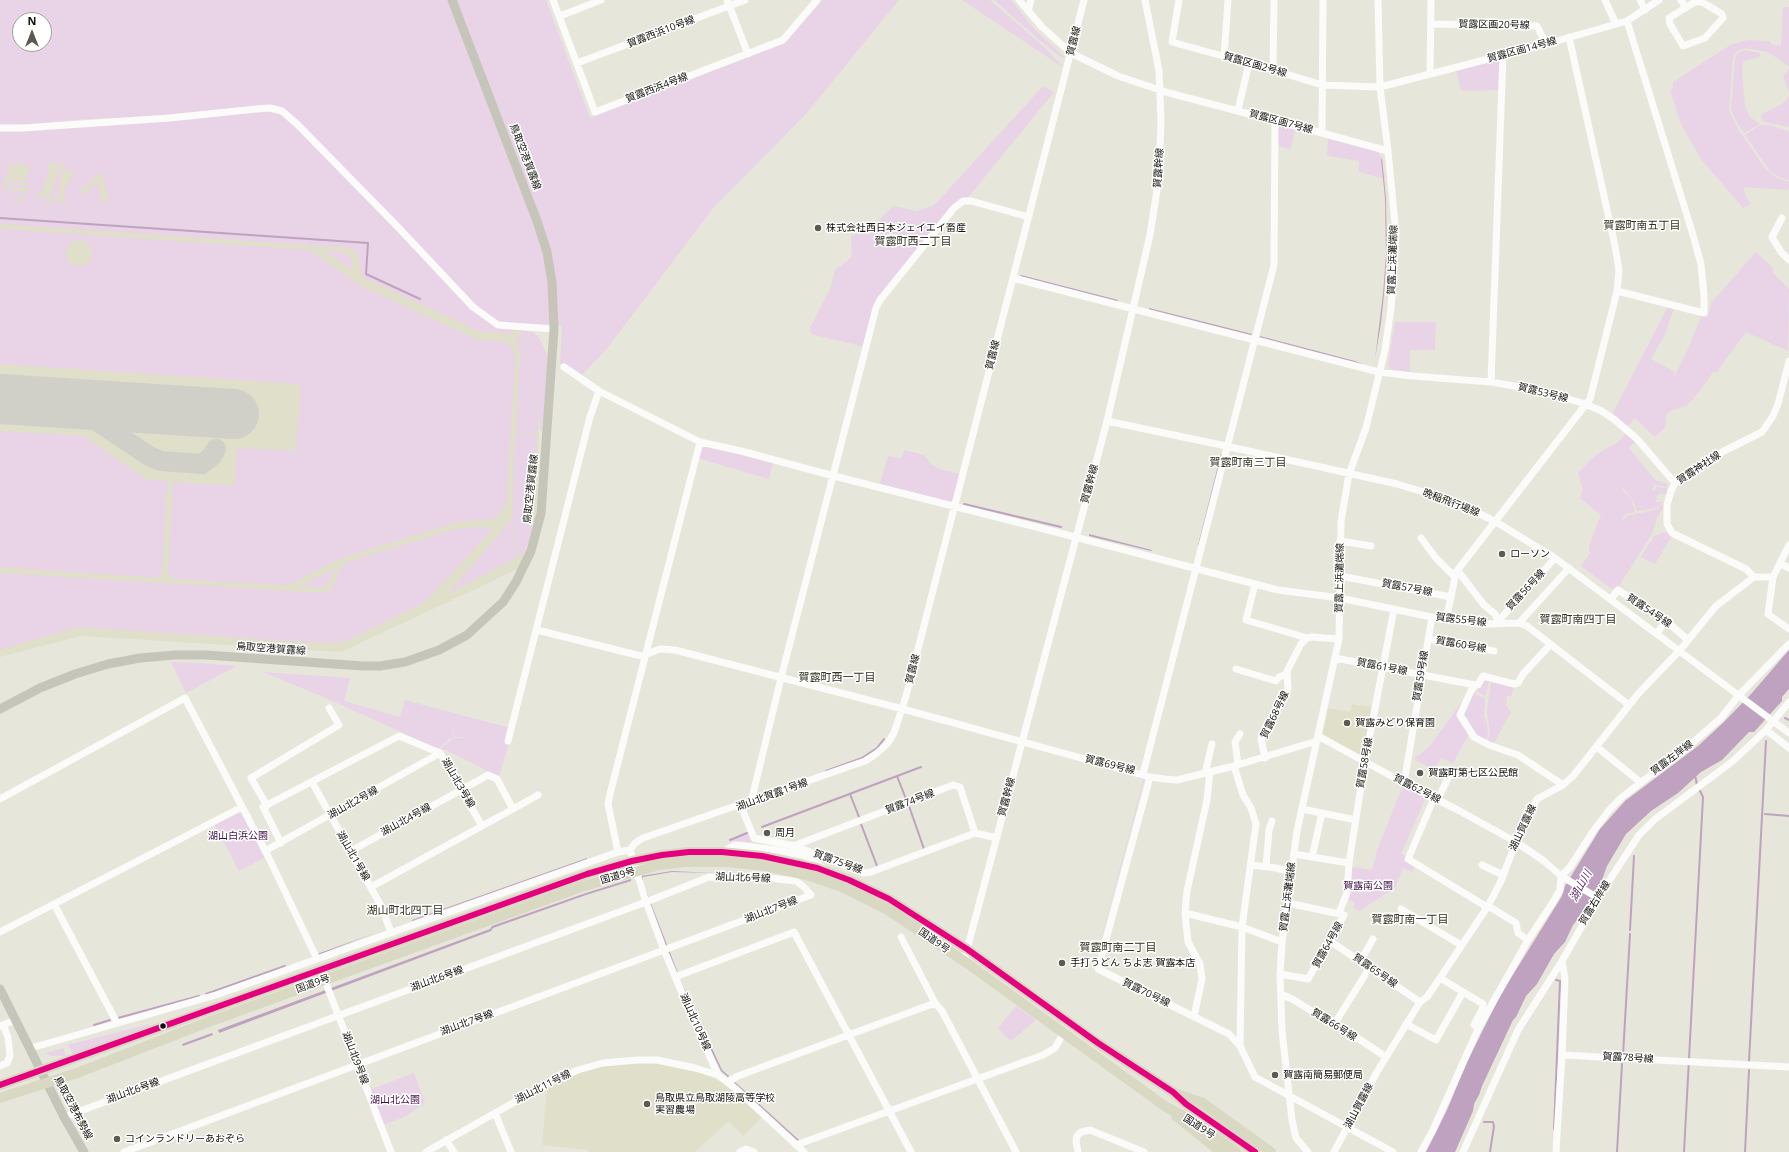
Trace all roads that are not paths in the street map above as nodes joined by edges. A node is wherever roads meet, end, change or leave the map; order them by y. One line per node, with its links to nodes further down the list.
1 (452, 0): 52 (main road, 鳥取空港賀露線)
2 (553, 0): 24 (street, 賀露西浜4号線)
3 (601, 0): 24 (street)
4 (745, 0): 20 (street, 賀露西浜10号線)
5 (817, 0): 31 (street, 賀露西浜4号線)
6 (1019, 0): 23 (street, 賀露区画7号線)
7 (1031, 0): 23 (street)
8 (1084, 0): 30 (street, 賀露線)
9 (1146, 0): 40 (street, 賀露幹線)
10 (1179, 0): 33 (street, 賀露区画2号線)
11 (1228, 0): 33 (street)
12 (1274, 0): 36 (street)
13 (1323, 0): 38 (street, 賀露区画7号線)
14 (1378, 0): 39 (street, 賀露上浜灘端線)
15 (1431, 0): 26 (street)
16 (1605, 0): 27 (street)
17 (1640, 0): 22 (street)
18 (1659, 0): 22 (street, 賀露区画14号線)
19 (1681, 0): 21 (street)
20 (728, 3): 31 (street); 34 (street, 賀露西浜10号線)
21 (1686, 8): 21 (street)
22 (1644, 10): 25 (street, 賀露区画14号線)
23 (1028, 11): 30 (street, 賀露区画7号線)
24 (560, 16): 34 (street, 賀露西浜4号線)
25 (1627, 21): 27 (street, 賀露区画14号線); 50 (street)
26 (1431, 24): 29 (street, 賀露区画20号線); 37 (street)
27 (1616, 24): 28 (street, 賀露区画14号線)
28 (1569, 37): 29 (street, 賀露区画14号線); 50 (street)
29 (1546, 44): 32 (street, 賀露区画14号線)
30 (1071, 53): 40 (street, 賀露区画7号線); 46 (street, 賀露線)
31 (748, 54): 34 (street, 賀露西浜4号線)
32 (1503, 55): 37 (street, 賀露区画14号線); 57 (street)
33 (1224, 57): 35 (street, 賀露区画2号線)
34 (577, 63)
35 (1249, 63): 36 (street, 賀露区画2号線); 41 (street)
36 (1273, 70): 38 (street, 賀露区画2号線)
37 (1430, 74): 39 (street, 賀露区画14号線)
38 (1322, 85): 39 (street, 賀露区画2号線); 44 (street, 賀露区画7号線)
39 (1380, 87): 45 (street, 賀露上浜灘端線)
40 (1159, 88): 41 (street, 賀露区画7号線); 51 (street, 賀露幹線)
41 (1238, 110): 42 (street, 賀露区画7号線)
42 (1275, 120): 44 (street, 賀露区画7号線); 53 (street)
43 (0, 128): 52 (street)
44 (1322, 133): 45 (street)
45 (1388, 151): 56 (street, 賀露上浜灘端線)
46 (1029, 217): 49 (street, 賀露線); 64 (street)
47 (1782, 218): 48 (street)
48 (1789, 260)
49 (1013, 278): 51 (street, 賀露53号線); 66 (street, 賀露線)
50 (1617, 291): 59 (street)
51 (1134, 308): 53 (street, 賀露53号線); 60 (street, 賀露幹線)
52 (554, 329): 115 (main road, 鳥取空港賀露線)
53 (1254, 339): 56 (street, 賀露53号線); 62 (street)
54 (1789, 361): 65 (street, 賀露神社線)
55 (564, 367): 58 (street, 賀露55号線)
56 (1379, 372): 57 (street, 賀露53号線); 63 (street, 賀露上浜灘端線)
57 (1491, 382): 59 (street, 賀露53号線)
58 (598, 391): 61 (street, 賀露55号線); 93 (street)
59 (1587, 405): 65 (street, 賀露53号線); 67 (street)
60 (1107, 421): 62 (street, 晩稲飛行場線); 68 (street, 賀露幹線)
61 (700, 442): 64 (street, 賀露55号線); 103 (street)
62 (1226, 446): 63 (street, 晩稲飛行場線); 75 (street)
63 (1349, 474): 67 (street, 晩稲飛行場線); 70 (street, 賀露上浜灘端線)
64 (834, 476): 66 (street, 賀露55号線); 109 (street)
65 (1675, 483): 80 (street, 賀露神社線)
66 (955, 507): 68 (street, 賀露55号線); 116 (street, 賀露線)
67 (1496, 522): 73 (street, 晩稲飛行場線); 78 (street)
68 (1075, 537): 75 (street, 賀露55号線); 123 (street, 賀露幹線)
69 (1421, 538): 78 (street)
70 (1340, 541): 72 (street); 79 (street, 賀露上浜灘端線)
71 (1789, 545): 74 (street)
72 (1371, 546)
73 (1555, 558): 76 (street, 晩稲飛行場線); 90 (street, 賀露56号線)
74 (1781, 564): 77 (street); 81 (street)
75 (1196, 568): 82 (street, 賀露55号線); 132 (street)
76 (1569, 568): 85 (street, 晩稲飛行場線); 91 (street)
77 (1789, 568)
78 (1457, 574): 83 (street); 90 (street)
79 (1340, 576): 83 (street, 賀露57号線); 84 (street, 賀露上浜灘端線)
80 (1754, 577): 81 (street); 98 (street, 湖山賀露線)
81 (1773, 578): 92 (street)
82 (1255, 584): 84 (street, 賀露55号線); 95 (street)
83 (1451, 597): 88 (street)
84 (1340, 598): 86 (street, 賀露55号線); 96 (street, 賀露上浜灘端線)
85 (1611, 599): 89 (street, 賀露54号線); 94 (street, 晩稲飛行場線)
86 (1394, 609): 87 (street, 賀露55号線); 105 (street, 賀露58号線)
87 (1432, 617): 88 (street, 賀露55号線); 97 (street, 賀露59号線)
88 (1446, 619): 90 (street, 賀露55号線)
89 (1666, 621): 94 (street); 98 (street, 賀露54号線)
90 (1499, 623): 91 (street, 賀露55号線)
91 (1519, 623): 100 (street)
92 (1789, 629)
93 (538, 630): 103 (street, 賀露69号線); 122 (street)
94 (1657, 633): 101 (street, 晩稲飛行場線)
95 (1307, 638): 96 (street); 107 (street, 賀露68号線)
96 (1339, 639): 104 (street, 賀露上浜灘端線)
97 (1428, 639): 102 (street, 賀露60号線); 108 (street, 賀露59号線)
98 (1688, 640): 101 (street, 湖山賀露線)
99 (1789, 644): 111 (street, 賀露左岸線)
100 (1550, 645): 110 (street); 113 (street)
101 (1680, 650): 111 (street, 晩稲飛行場線); 113 (street, 湖山賀露線)
102 (1494, 651)
103 (647, 653): 109 (street, 賀露69号線); 162 (street)
104 (1335, 658): 105 (street, 賀露61号線); 121 (street, 賀露上浜灘端線)
105 (1383, 668): 108 (street, 賀露61号線); 129 (street, 賀露58号線)
106 (1236, 669): 107 (street)
107 (1287, 674): 128 (street, 賀露68号線)
108 (1422, 675): 110 (street, 賀露61号線); 136 (street, 賀露59号線)
109 (781, 678): 116 (street, 賀露69号線); 142 (street)
110 (1475, 685): 137 (street)
111 (1741, 697): 117 (street, 晩稲飛行場線); 135 (street, 賀露左岸線)
112 (1789, 702): 117 (street, 賀露右岸線)
113 (1629, 705): 125 (street, 湖山賀露線)
114 (329, 708): 143 (street)
115 (0, 709)
116 (903, 709): 123 (street, 賀露69号線); 142 (street, 湖山北賀露1号線)
117 (1772, 720): 118 (street, 賀露右岸線); 119 (street)
118 (1766, 730): 126 (street); 177 (street, 賀露右岸線)
119 (1789, 733)
120 (1240, 734): 130 (street)
121 (1317, 738): 128 (street, 賀露69号線); 129 (street, 賀露62号線); 147 (street, 賀露上浜灘端線)
122 (508, 741)
123 (1022, 741): 132 (street, 賀露69号線); 154 (street, 賀露幹線)
124 (1212, 744): 131 (street)
125 (1597, 747): 135 (street); 137 (street, 湖山賀露線)
126 (1789, 748)
127 (440, 754): 134 (street, 湖山北3号線); 138 (street, 湖山北3号線); 149 (street, 湖山北2号線)
128 (1265, 758): 130 (street, 賀露69号線)
129 (1365, 761): 136 (street, 賀露62号線); 150 (street, 賀露58号線)
130 (1236, 766): 131 (street, 賀露69号線); 167 (street)
131 (1207, 772): 132 (street, 賀露69号線); 183 (street)
132 (1146, 775): 211 (street, 賀露70号線)
133 (1448, 778): 141 (street)
134 (312, 782): 143 (street, 湖山北3号線); 149 (street, 湖山北1号線)
135 (1640, 782): 174 (street, 賀露左岸線)
136 (1404, 783): 141 (street, 賀露62号線)
137 (1563, 785): 155 (street, 湖山賀露線)
138 (461, 789): 146 (street, 湖山北4号線); 152 (street, 湖山北3号線); 161 (street, 湖山北4号線)
139 (538, 795): 146 (street)
140 (0, 798): 145 (street)
141 (1436, 799): 155 (street, 賀露62号線); 181 (street)
142 (751, 802): 144 (street, 湖山北賀露1号線)
143 (266, 806): 156 (street)
144 (741, 806): 157 (street, 賀露75号線); 159 (street, 湖山北賀露1号線)
145 (242, 807): 160 (street); 180 (street)
146 (513, 809): 152 (street)
147 (1302, 809): 148 (street); 164 (street, 賀露上浜灘端線)
148 (1322, 813): 150 (street); 165 (street)
149 (330, 816): 156 (street, 湖山北2号線); 161 (street, 湖山北1号線)
150 (1356, 820): 166 (street, 賀露58号線)
151 (1272, 821): 170 (street)
152 (482, 826): 175 (street)
153 (975, 833): 154 (street); 158 (street, 賀露75号線); 158 (street, 賀露74号線)
154 (997, 838): 194 (street, 賀露幹線)
155 (1516, 842): 173 (street, 湖山賀露線); 174 (street, 賀露62号線)
156 (281, 843): 160 (street, 湖山北2号線)
157 (763, 844): 158 (street, 賀露75号線); 163 (street)
158 (793, 849): 171 (street)
159 (630, 850): 162 (street); 169 (street)
160 (265, 851): 196 (street)
161 (351, 851): 175 (street, 湖山北1号線)
162 (618, 852): 187 (street)
163 (722, 852): 169 (highway, 国道9号); 171 (highway, 国道9号)
164 (1294, 854): 165 (street); 172 (street, 賀露上浜灘端線)
165 (1312, 857): 166 (street)
166 (1349, 863): 184 (street, 賀露58号線)
167 (1251, 865): 170 (street); 185 (street)
168 (1482, 865): 173 (street)
169 (634, 866): 178 (street, 湖山北10号線); 198 (highway, 国道9号); 227 (highway, 国道9号); 230 (highway, 国道9号)
170 (1266, 866): 172 (street)
171 (828, 872): 194 (highway, 国道9号)
172 (1292, 872): 179 (street, 賀露上浜灘端線)
173 (1504, 876): 181 (street, 湖山賀露線)
174 (1561, 876): 177 (street, 賀露62号線); 190 (street)
175 (371, 887): 187 (street, 湖山北1号線)
176 (811, 895): 178 (street, 湖山北6号線); 195 (street, 湖山北7号線)
177 (1596, 897): 199 (street, 賀露右岸線)
178 (646, 902): 195 (street, 湖山北10号線); 210 (street, 湖山北6号線)
179 (1288, 903): 184 (street, 賀露64号線); 192 (street, 賀露上浜灘端線)
180 (54, 904): 186 (street); 213 (street)
181 (1487, 906): 190 (street); 193 (street, 湖山賀露線)
182 (1401, 909): 193 (street)
183 (1185, 913): 185 (street); 211 (street)
184 (1339, 913): 191 (street, 賀露64号線)
185 (1242, 928): 192 (street); 220 (street)
186 (0, 932)
187 (391, 932): 196 (street)
188 (901, 937): 209 (street)
189 (1373, 940): 197 (street)
190 (1528, 940): 217 (street)
191 (1330, 941): 197 (street, 賀露65号線); 201 (street, 賀露64号線)
192 (1282, 942): 201 (street, 賀露上浜灘端線)
193 (1462, 945): 203 (street, 湖山賀露線)
194 (968, 949): 198 (street, 賀露幹線); 233 (highway, 国道9号)
195 (664, 950): 202 (street, 湖山北10号線); 224 (street, 湖山北7号線)
196 (317, 959): 213 (street)
197 (1361, 960): 200 (street, 賀露65号線)
198 (964, 961): 218 (highway, 国道9号)
199 (1562, 961): 222 (street); 264 (street, 賀露右岸線)
200 (1370, 967): 208 (street, 賀露65号線); 214 (street)
201 (1280, 974): 207 (street, 賀露上浜灘端線)
202 (675, 977): 219 (street); 228 (street, 湖山北10号線)
203 (1440, 978): 206 (street); 208 (street, 湖山賀露線)
204 (328, 986): 210 (street, 湖山北9号線)
205 (0, 989): 212 (main road, 鳥取空港布勢線)
206 (1463, 992): 215 (street); 217 (street)
207 (1281, 994): 214 (street, 賀露66号線); 234 (street, 賀露上浜灘端線)
208 (1420, 1002): 215 (street, 湖山賀露線)
209 (935, 1003): 219 (street); 229 (street)
210 (339, 1015): 224 (street, 湖山北9号線); 239 (street, 湖山北6号線)
211 (1194, 1017): 220 (street, 賀露70号線)
212 (16, 1020): 216 (street); 221 (main road, 鳥取空港布勢線)
213 (116, 1023): 221 (street)
214 (1335, 1023): 223 (street, 賀露66号線)
215 (1406, 1024): 223 (street, 湖山賀露線)
216 (1, 1025): 225 (street)
217 (1479, 1027): 263 (street)
218 (1064, 1032): 229 (street); 236 (highway, 国道9号)
219 (849, 1036): 231 (street); 237 (street)
220 (1240, 1046): 234 (street, 賀露70号線)
221 (30, 1048): 227 (main road, 鳥取空港布勢線)
222 (1562, 1055): 226 (street, 賀露78号線); 265 (street)
223 (1386, 1057): 240 (street, 湖山賀露線)
224 (357, 1064): 245 (street, 湖山北7号線); 246 (street, 湖山北9号線)
225 (0, 1066)
226 (1789, 1067)
227 (40, 1069): 230 (main road, 鳥取空港布勢線); 232 (highway, 国道9号)
228 (718, 1075): 231 (street); 238 (street, 湖山北11号線)
229 (977, 1079): 237 (street); 254 (street)
230 (46, 1082): 235 (highway, 国道9号); 239 (main road, 鳥取空港布勢線)
231 (728, 1082): 242 (street)
232 (0, 1085)
233 (1173, 1092): 258 (highway, 国道9号); 259 (highway)
234 (1288, 1095): 240 (street, 賀露70号線); 260 (street, 賀露上浜灘端線)
235 (0, 1098)
236 (1166, 1107): 256 (highway); 257 (highway, 国道9号)
237 (889, 1110): 242 (street); 253 (street)
238 (495, 1113): 241 (street, 湖山北11号線); 249 (street)
239 (64, 1117): 244 (main road, 鳥取空港布勢線)
240 (1347, 1128): 261 (street, 湖山賀露線); 262 (street, 賀露70号線)
241 (446, 1140): 247 (street, 湖山北11号線); 248 (street)
242 (796, 1144): 252 (street)
243 (1140, 1151): 255 (street)
244 (84, 1152)
245 (124, 1152)
246 (391, 1152)
247 (426, 1152)
248 (454, 1152)
249 (512, 1152)
250 (740, 1152): 251 (street)
251 (754, 1152)
252 (804, 1152)
253 (911, 1152)
254 (1016, 1152)
255 (1078, 1152)
256 (1221, 1152)
257 (1236, 1152)
258 (1255, 1152)
259 (1271, 1152)
260 (1307, 1152)
261 (1334, 1152)
262 (1393, 1152)
263 (1421, 1152)
264 (1463, 1152)
265 (1556, 1152)

